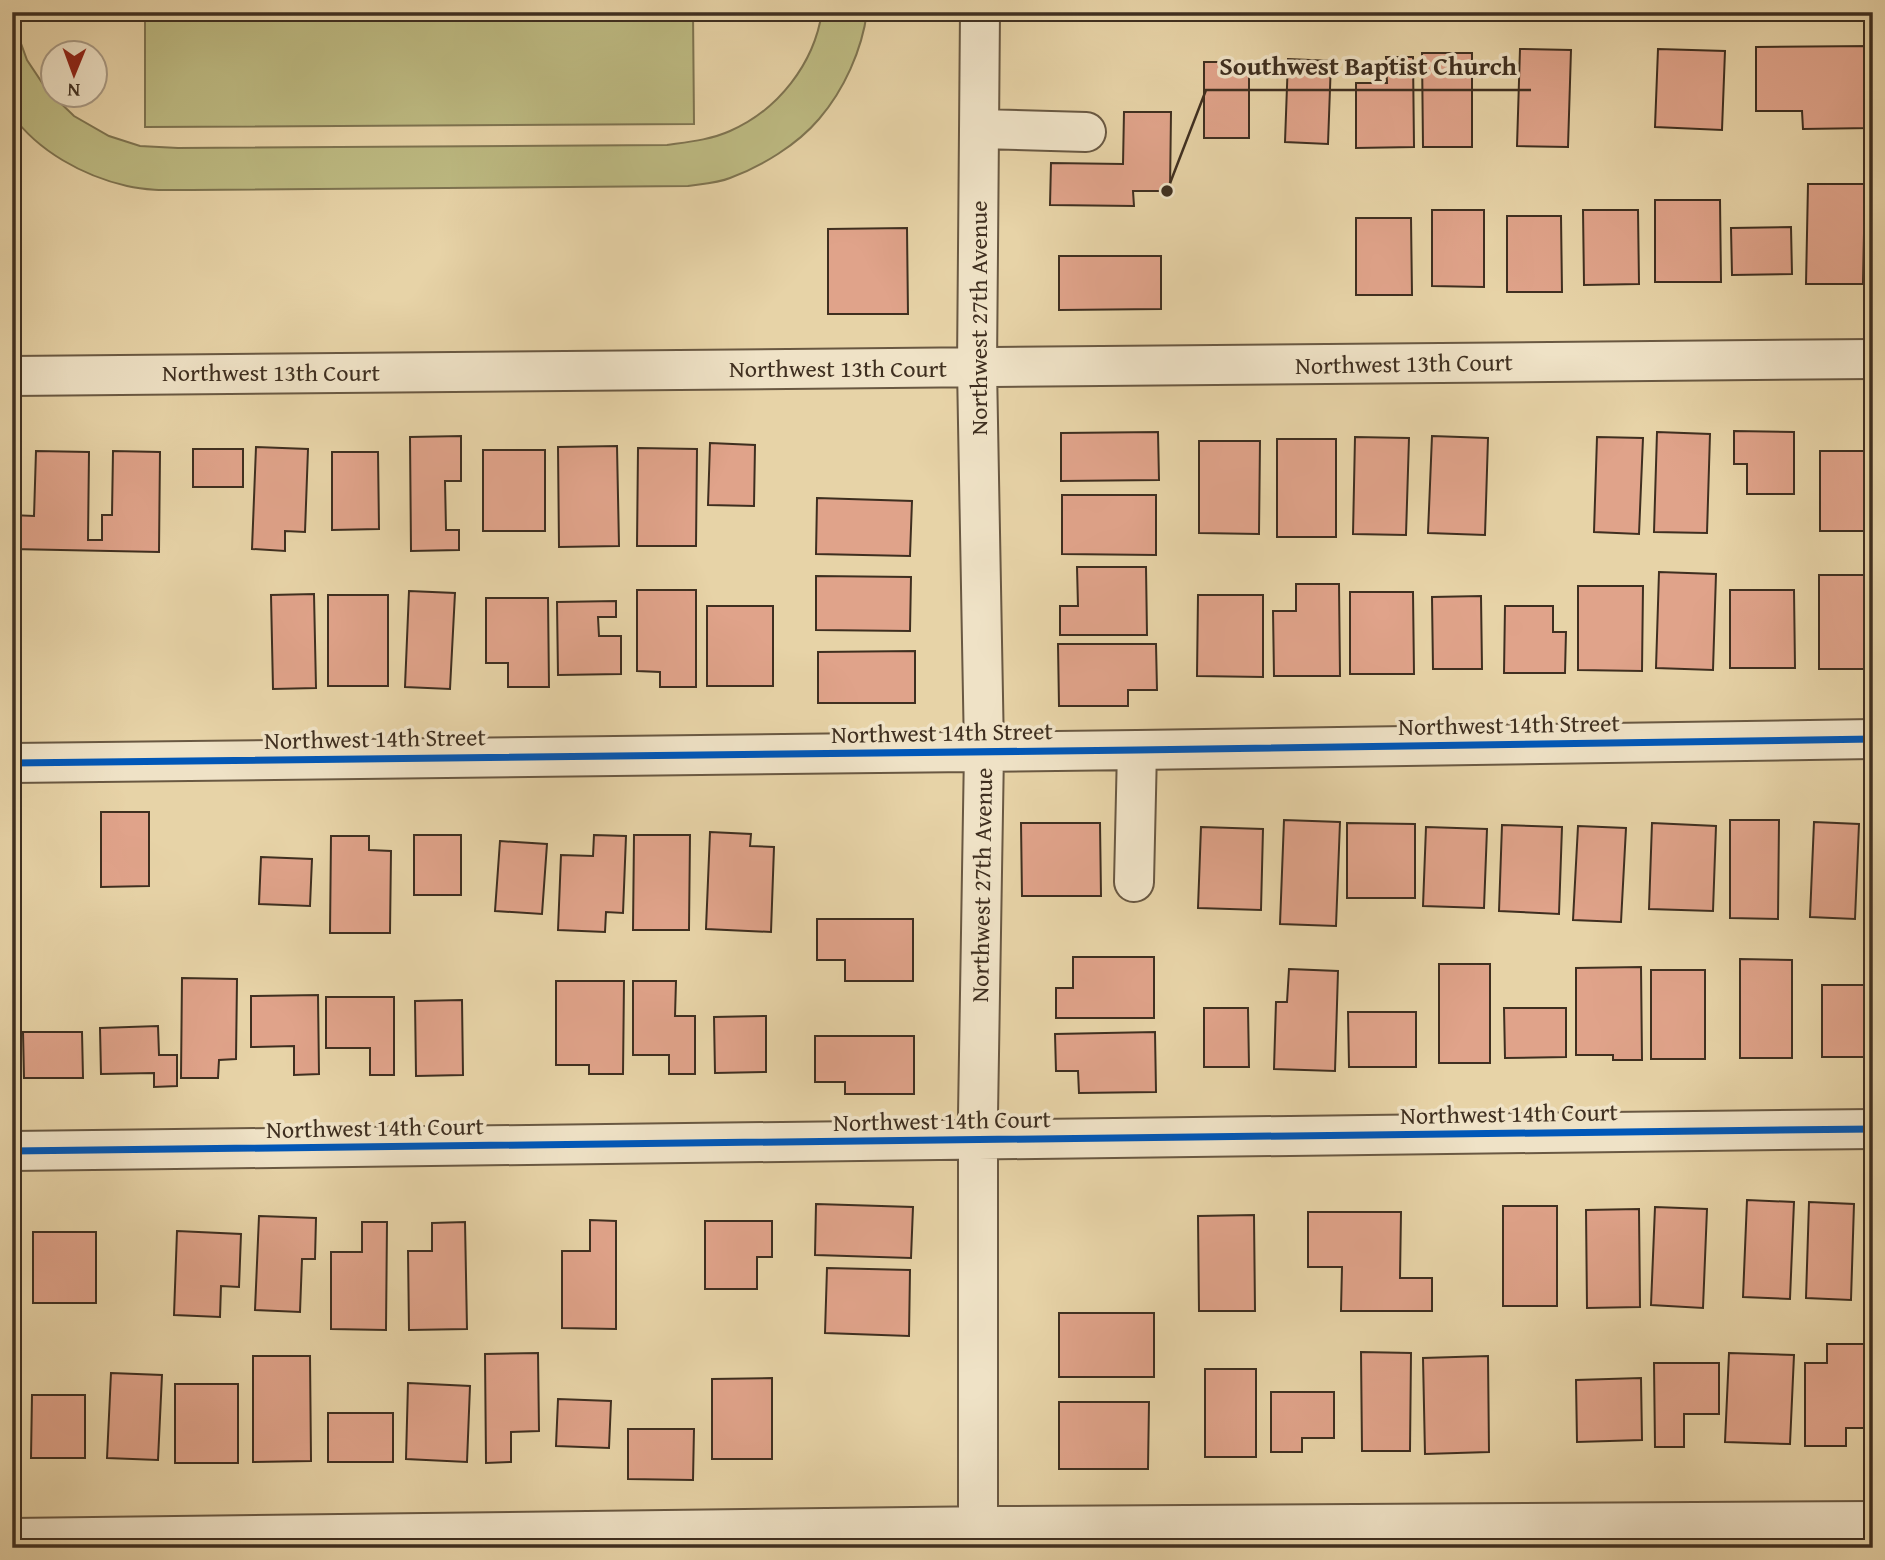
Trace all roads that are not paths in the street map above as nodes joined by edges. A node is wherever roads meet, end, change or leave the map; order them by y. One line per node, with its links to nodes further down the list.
1 (980, 12): 2 (street, Northwest 27th Avenue)
2 (979, 129): 3 (street); 5 (street, Northwest 27th Avenue)
3 (1086, 132)
4 (1873, 359): 5 (street, Northwest 13th Court)
5 (977, 368): 6 (street, Northwest 13th Court); 9 (street, Northwest 27th Avenue)
6 (12, 376)
7 (1873, 739): 8 (street, Northwest 14th Street)
8 (1137, 750): 9 (street, Northwest 14th Street); 11 (street)
9 (984, 751): 10 (street, Northwest 14th Street); 13 (street, Northwest 27th Avenue)
10 (12, 763)
11 (1134, 882)
12 (1873, 1129): 13 (street, Northwest 14th Court)
13 (978, 1140): 14 (street, Northwest 14th Court); 16 (street, Northwest 27th Avenue)
14 (12, 1152)
15 (1873, 1521): 16 (street)
16 (978, 1537): 17 (street)
17 (12, 1538)

